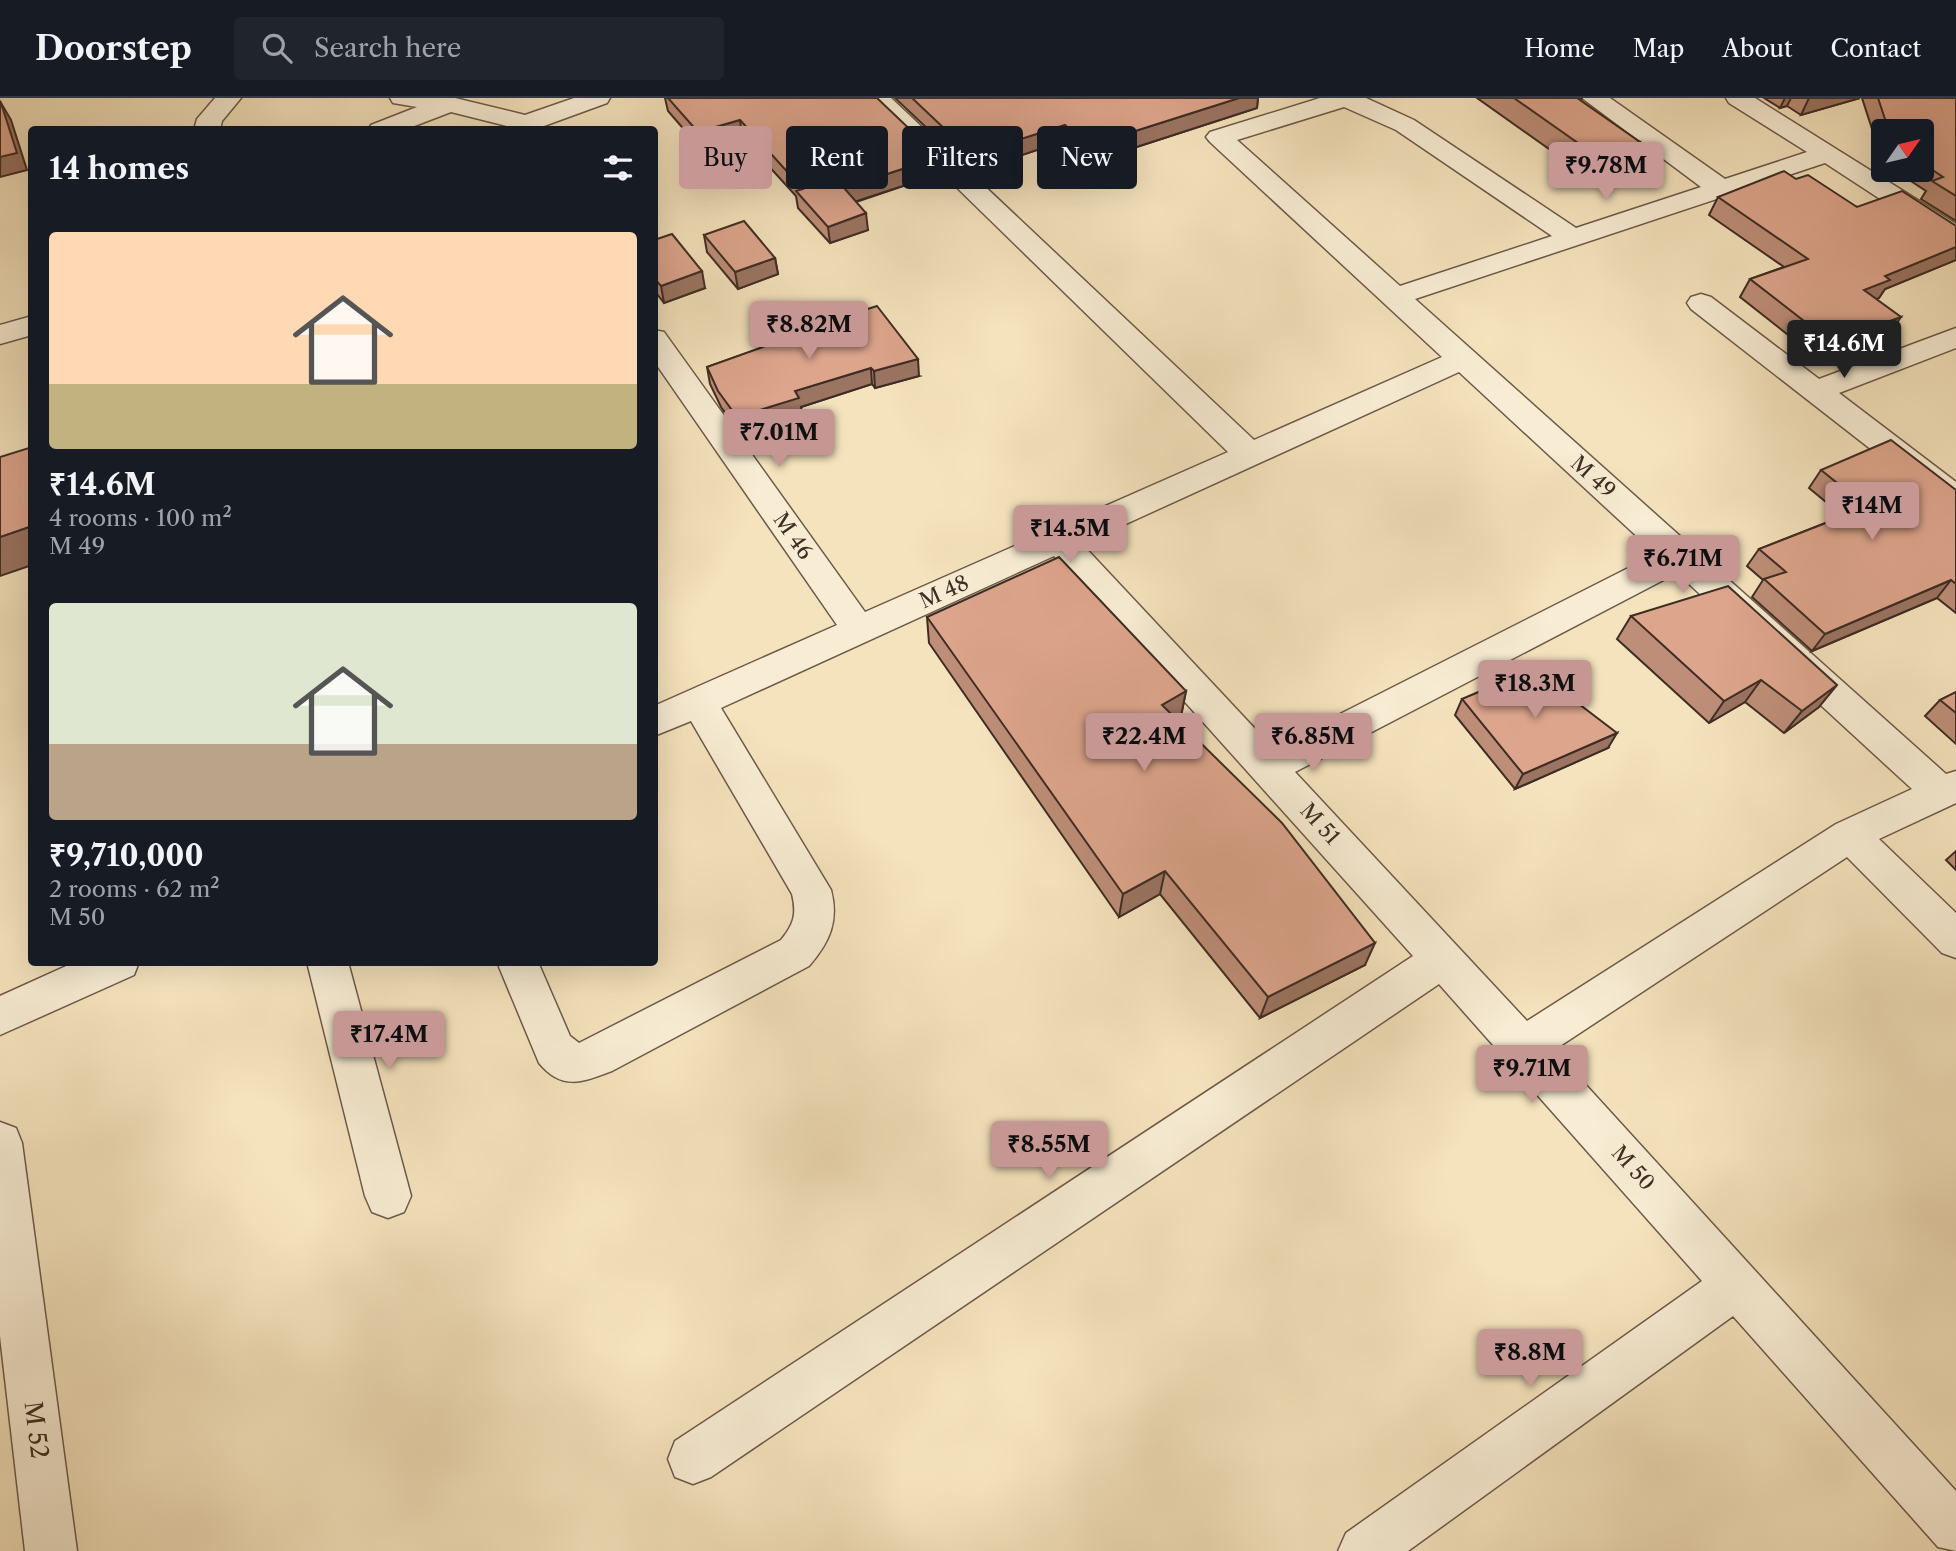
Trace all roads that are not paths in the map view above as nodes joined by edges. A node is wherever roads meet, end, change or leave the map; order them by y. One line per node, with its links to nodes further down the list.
1 (229, 98): 9 (street)
2 (402, 98): 8 (street)
3 (598, 98): 11 (street)
4 (877, 98): 24 (street)
5 (1594, 98): 13 (street)
6 (1738, 98): 12 (street)
7 (1347, 99): 15 (street); 16 (street, M 49)
8 (449, 104): 10 (street); 11 (street)
9 (208, 126)
10 (391, 126)
11 (522, 126)
12 (1828, 154): 13 (street); 14 (street)
13 (1721, 189): 15 (street)
14 (1956, 236)
15 (1573, 238): 16 (street)
16 (1394, 297): 22 (street, M 49)
17 (1701, 303): 23 (street)
18 (28, 327): 19 (street)
19 (0, 334)
20 (1956, 337): 23 (street)
21 (658, 345): 28 (street, M 46)
22 (1462, 359): 24 (street, M 48); 27 (street, M 49)
23 (1816, 391): 25 (street)
24 (1250, 455): 26 (street, M 48)
25 (1956, 499)
26 (1059, 540): 28 (street, M 48); 31 (street, M 51)
27 (1681, 556): 31 (street); 32 (street, M 49)
28 (859, 630): 29 (street, M 48)
29 (699, 702): 30 (street, M 48); 38 (street)
30 (658, 720)
31 (1268, 768): 35 (street, M 51)
32 (1948, 789): 33 (street)
33 (1850, 835): 34 (street); 40 (street)
34 (1956, 940)
35 (1442, 959): 40 (street, M 51); 44 (street)
36 (110, 966): 39 (street)
37 (328, 966): 42 (street)
38 (519, 966)
39 (0, 1016)
40 (1523, 1047): 43 (street, M 50)
41 (0, 1143): 46 (street, M 52)
42 (388, 1196)
43 (1738, 1284): 45 (street, M 50); 47 (street)
44 (693, 1459)
45 (1956, 1529)
46 (51, 1551)
47 (1364, 1551)

